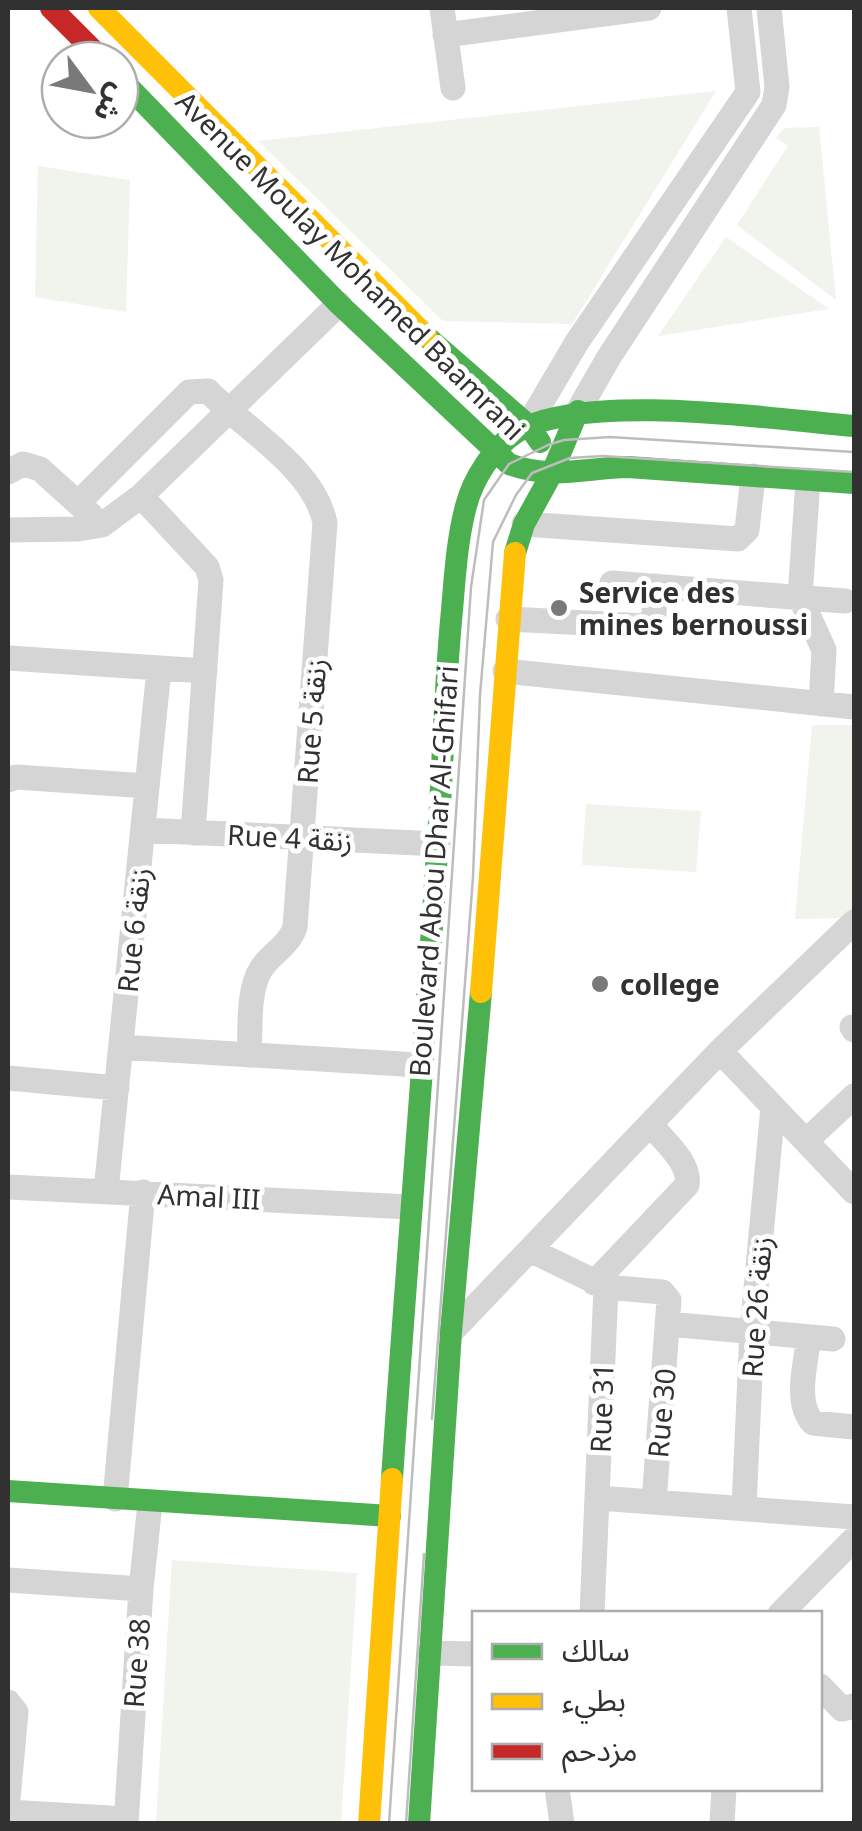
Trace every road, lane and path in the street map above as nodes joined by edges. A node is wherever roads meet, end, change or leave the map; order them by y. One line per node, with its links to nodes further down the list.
1 (52, 8): 8 (street)
2 (98, 8): 14 (street, Avenue Moulay Mohamed Baamrani)
3 (442, 8): 7 (street)
4 (649, 8): 7 (street)
5 (739, 8): 14 (street, Boulevard Abou Dhar Al-Ghifari)
6 (769, 8): 12 (street, Boulevard Abou Dhar Al-Ghifari)
7 (445, 35): 9 (street)
8 (83, 40)
9 (453, 88)
10 (140, 99): 11 (street, Avenue Moulay Mohamed Baamrani)
11 (340, 304): 13 (street); 16 (street, Avenue Moulay Mohamed Baamrani)
12 (578, 411): 14 (street, Avenue Moulay Mohamed Baamrani); 15 (street, Avenue Moulay Mohamed Baamrani); 18 (street, Boulevard Abou Dhar Al-Ghifari)
13 (228, 412): 22 (street); 23 (street, Rue 5 زنقة); 42 (street, Rue 5 زنقة)
14 (528, 425): 16 (street, Boulevard Abou Dhar Al-Ghifari); 18 (street, Avenue Moulay Mohamed Baamrani)
15 (854, 426)
16 (496, 454): 18 (street, Avenue Moulay Mohamed Baamrani); 43 (street, Boulevard Abou Dhar Al-Ghifari)
17 (8, 472): 23 (street)
18 (551, 476): 19 (street, Avenue Moulay Mohamed Baamrani); 24 (street, Boulevard Abou Dhar Al-Ghifari)
19 (753, 476): 20 (street, Avenue Moulay Mohamed Baamrani); 24 (street)
20 (808, 480): 21 (street, Avenue Moulay Mohamed Baamrani); 29 (street)
21 (854, 484)
22 (141, 496): 25 (street); 34 (street)
23 (78, 504): 25 (street)
24 (524, 524): 31 (street, Boulevard Abou Dhar Al-Ghifari)
25 (102, 525): 26 (street)
26 (8, 530)
27 (612, 583): 28 (street)
28 (655, 586): 29 (street); 31 (street)
29 (800, 597): 30 (street); 36 (street)
30 (845, 601)
31 (508, 619): 35 (street, Boulevard Abou Dhar Al-Ghifari)
32 (8, 658): 33 (street)
33 (159, 669): 34 (street); 39 (street, Rue 6 زنقة)
34 (205, 671): 41 (street)
35 (505, 671): 36 (street); 64 (street, Boulevard Abou Dhar Al-Ghifari)
36 (821, 704): 37 (street)
37 (854, 706)
38 (8, 780): 39 (street)
39 (148, 786): 40 (street, Rue 6 زنقة)
40 (143, 830): 41 (street, Rue 4 زنقة); 45 (street, Rue 6 زنقة)
41 (193, 832): 42 (street, Rue 4 زنقة)
42 (303, 838): 43 (street, Rue 4 زنقة); 47 (street, Rue 5 زنقة)
43 (438, 844): 48 (street, Boulevard Abou Dhar Al-Ghifari)
44 (854, 922): 46 (street)
45 (121, 1048): 47 (street); 50 (street, Rue 6 زنقة)
46 (720, 1051): 52 (street); 53 (street)
47 (249, 1055): 48 (street)
48 (420, 1064): 59 (street, Boulevard Abou Dhar Al-Ghifari)
49 (8, 1078): 50 (street)
50 (117, 1088): 56 (street, Rue 6 زنقة)
51 (854, 1096): 54 (street)
52 (774, 1107): 54 (street); 63 (street, Rue 26 زنقة)
53 (650, 1124): 60 (street); 61 (street)
54 (806, 1141): 58 (street)
55 (8, 1187): 56 (street, Amal III)
56 (106, 1191): 57 (street, Amal III)
57 (143, 1192): 59 (street, Amal III); 68 (street)
58 (854, 1192)
59 (410, 1207): 72 (street, Boulevard Abou Dhar Al-Ghifari)
60 (530, 1250): 61 (street); 64 (street)
61 (600, 1285): 62 (street); 67 (street, Rue 31)
62 (668, 1324): 63 (street); 70 (street, Rue 30)
63 (752, 1330): 65 (street); 71 (street, Rue 26 زنقة)
64 (452, 1332): 79 (street, Boulevard Abou Dhar Al-Ghifari)
65 (854, 1427)
66 (8, 1491): 68 (street)
67 (598, 1498): 70 (street); 77 (street, Rue 31)
68 (115, 1500): 69 (street)
69 (150, 1502): 72 (street); 76 (street, Rue 38)
70 (654, 1502): 71 (street)
71 (744, 1507): 73 (street)
72 (390, 1516): 89 (street, Boulevard Abou Dhar Al-Ghifari)
73 (854, 1517)
74 (854, 1540): 78 (street)
75 (8, 1580): 76 (street)
76 (141, 1589): 88 (street, Rue 38)
77 (592, 1611)
78 (783, 1611)
79 (430, 1652): 80 (street); 90 (street, Boulevard Abou Dhar Al-Ghifari)
80 (472, 1654)
81 (822, 1688): 83 (street)
82 (8, 1702): 86 (street)
83 (854, 1706)
84 (558, 1791): 91 (street)
85 (724, 1791): 92 (street)
86 (8, 1798)
87 (8, 1812): 88 (street)
88 (126, 1821)
89 (369, 1824)
90 (419, 1824)
91 (562, 1824)
92 (722, 1824)

